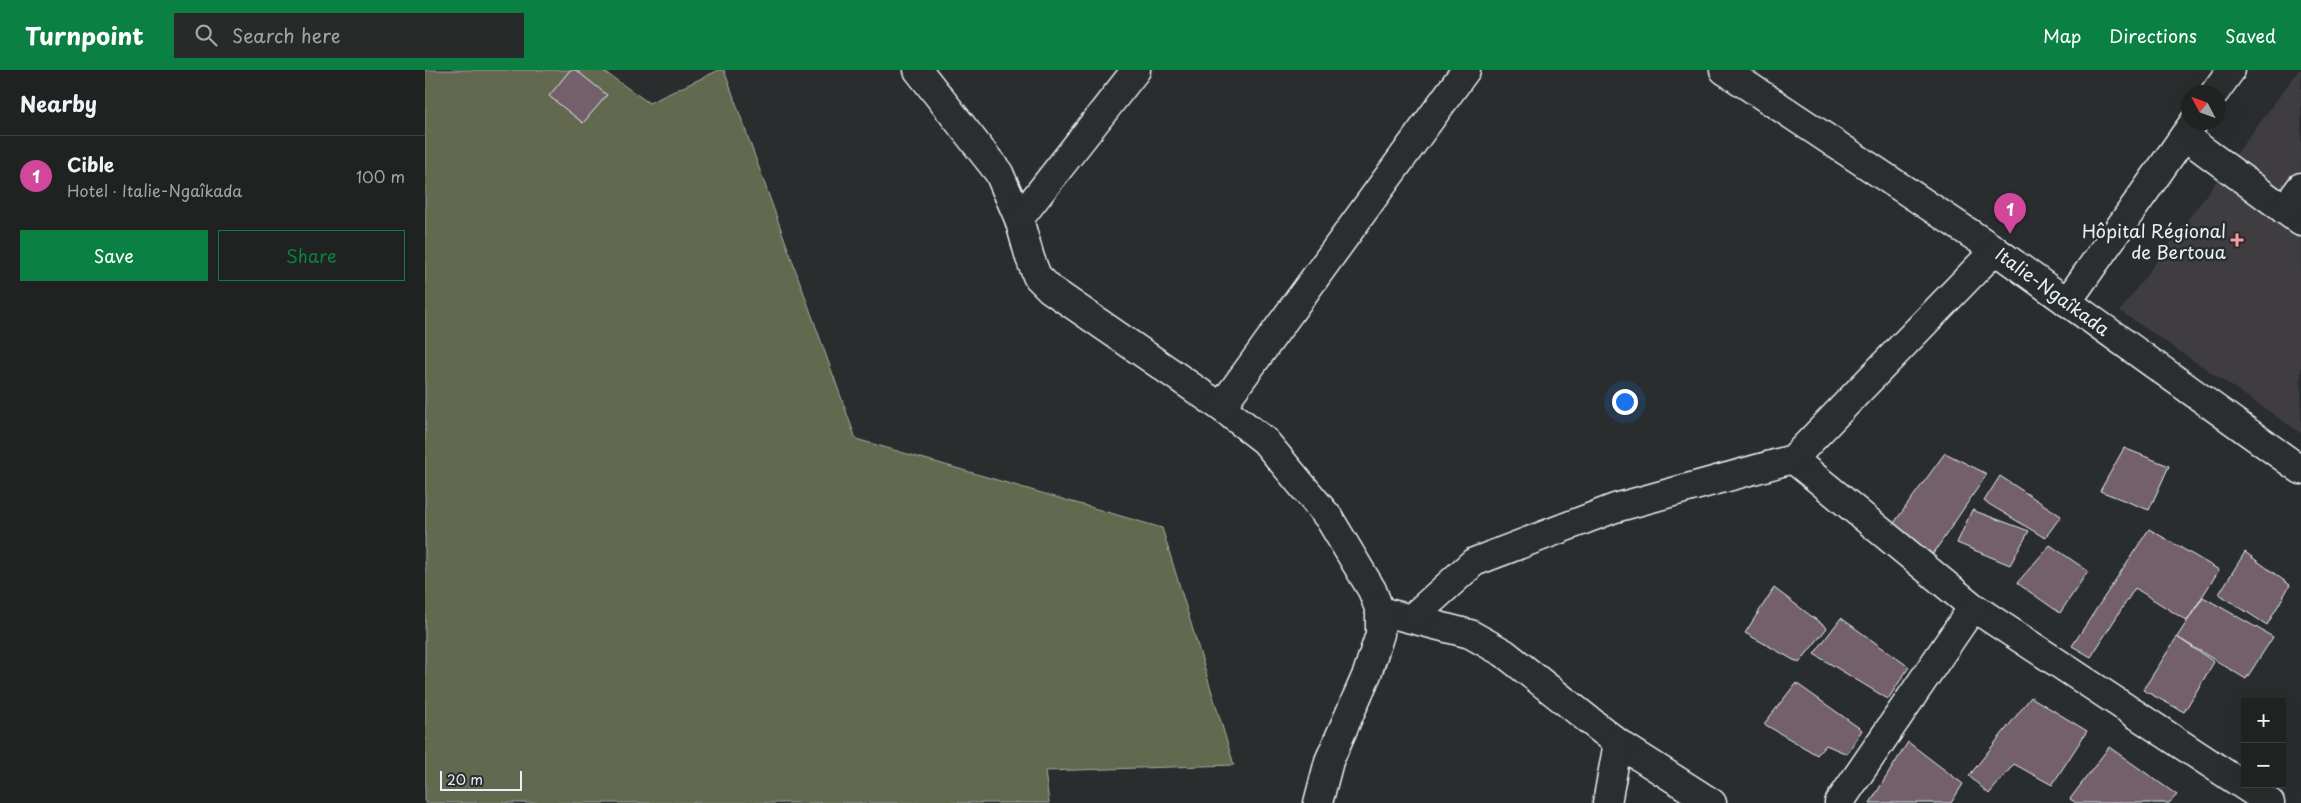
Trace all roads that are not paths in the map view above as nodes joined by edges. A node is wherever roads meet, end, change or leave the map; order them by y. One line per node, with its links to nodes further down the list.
1 (918, 70): 11 (street)
2 (1136, 70): 11 (street)
3 (1466, 70): 14 (street)
4 (1724, 70): 12 (street, Italie-Ngaîkada)
5 (2231, 70): 6 (street)
6 (2220, 85)
7 (2188, 130): 13 (street)
8 (2190, 130): 10 (street)
9 (2301, 187): 10 (street)
10 (2293, 216)
11 (1019, 219): 14 (street)
12 (1995, 250): 13 (street, Italie-Ngaîkada); 15 (street)
13 (2067, 302): 16 (street, Italie-Ngaîkada)
14 (1221, 407): 18 (street)
15 (1793, 459): 17 (street); 19 (street)
16 (2301, 470)
17 (1973, 608): 24 (street); 25 (street)
18 (1380, 611): 19 (street); 21 (street)
19 (1412, 618): 20 (street)
20 (1618, 743): 22 (street); 23 (street)
21 (1318, 803)
22 (1607, 803)
23 (1712, 803)
24 (1839, 803)
25 (2270, 803)

